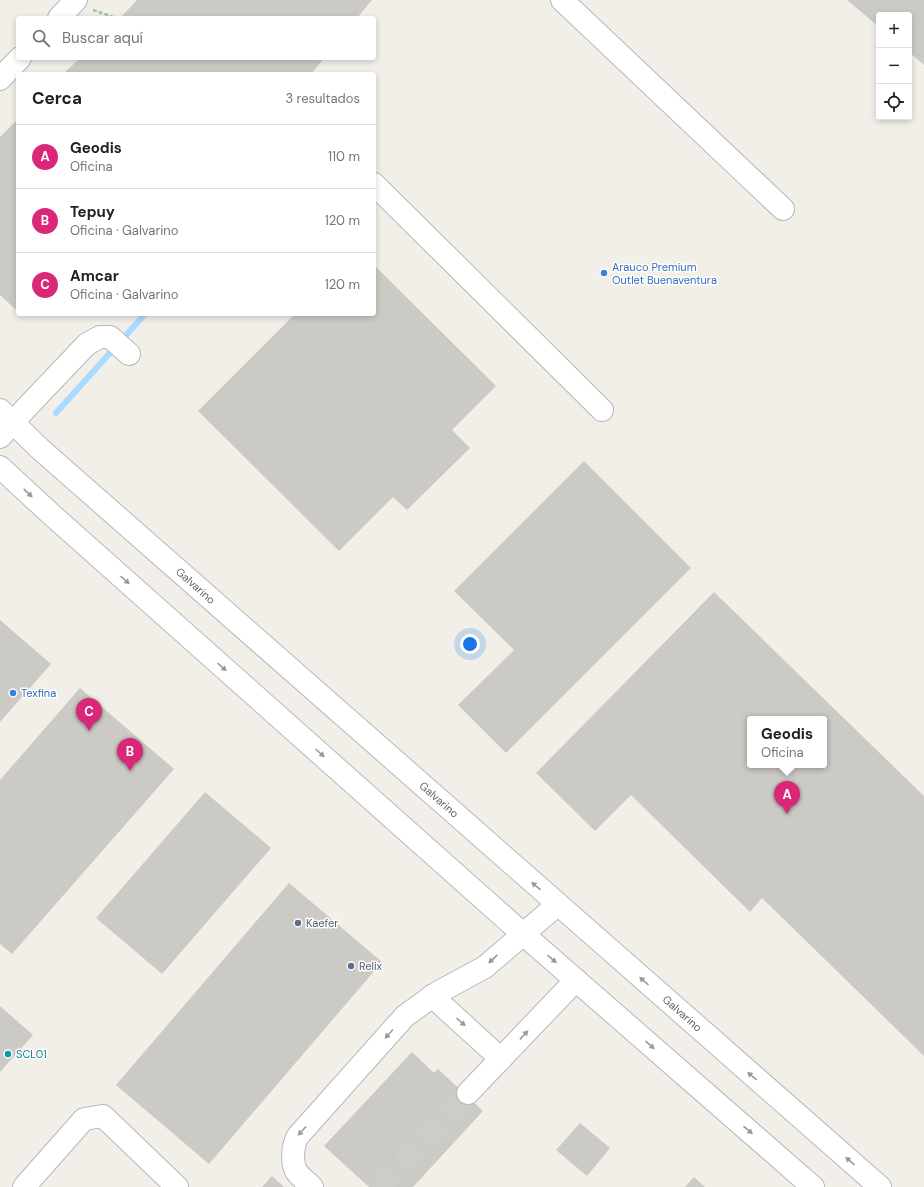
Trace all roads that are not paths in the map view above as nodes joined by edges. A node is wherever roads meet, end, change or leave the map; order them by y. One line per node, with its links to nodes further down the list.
1 (76, 0): 3 (street)
2 (562, 0): 7 (street)
3 (61, 16)
4 (18, 60): 5 (street)
5 (0, 79)
6 (376, 186): 9 (street)
7 (783, 209)
8 (129, 354): 10 (street)
9 (602, 410)
10 (4, 423): 12 (street, Galvarino, one-way to 10)
11 (0, 467): 13 (street, one-way to 13)
12 (557, 905): 13 (street); 22 (street, Galvarino, one-way to 12)
13 (523, 934): 14 (street, one-way to 14); 15 (street, one-way to 15)
14 (576, 980): 16 (street, one-way to 14); 21 (street, one-way to 21)
15 (432, 996): 16 (street, one-way to 16); 20 (street, one-way to 20)
16 (501, 1059): 17 (street)
17 (468, 1093)
18 (24, 1187): 19 (street)
19 (177, 1187)
20 (312, 1187)
21 (813, 1187)
22 (880, 1187)

